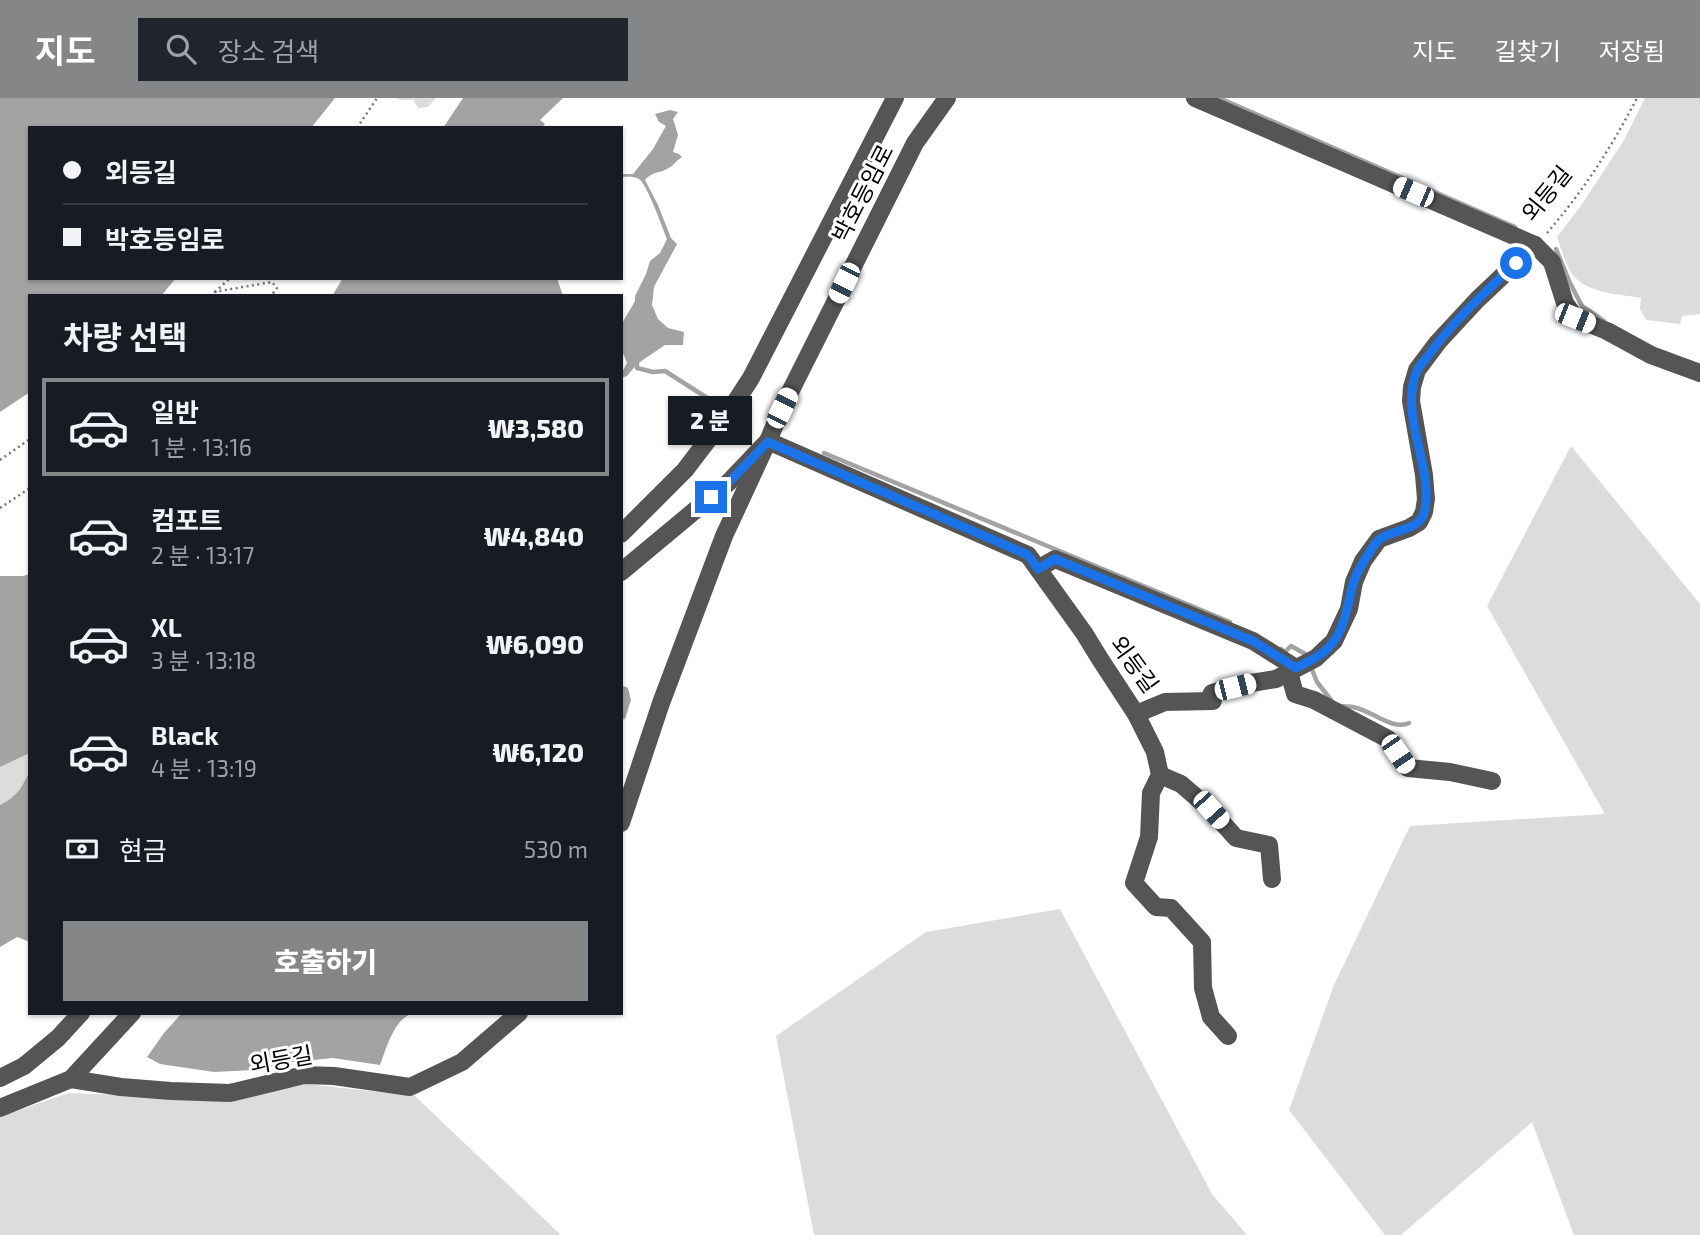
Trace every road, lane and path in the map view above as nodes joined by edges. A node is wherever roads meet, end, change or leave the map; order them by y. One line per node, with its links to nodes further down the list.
1 (377, 98): 6 (path)
2 (895, 98): 17 (street)
3 (947, 98): 13 (street, 박호등임로)
4 (1195, 98): 7 (street)
5 (1636, 98): 7 (path, 외등길)
6 (358, 126)
7 (1535, 245): 11 (street); 20 (street, 외등길)
8 (228, 280): 9 (path)
9 (215, 292): 10 (path)
10 (272, 294)
11 (1700, 373)
12 (28, 440): 14 (path)
13 (768, 442): 18 (street, 외등길); 19 (street, 박호등임로); 24 (street)
14 (0, 460)
15 (28, 489): 16 (path)
16 (0, 508)
17 (623, 532)
18 (1038, 569): 20 (street); 21 (street, 외등길)
19 (623, 570)
20 (1292, 670): 21 (street, 외등길); 23 (street)
21 (1136, 714): 22 (street)
22 (1160, 775): 25 (street); 29 (street)
23 (1492, 781)
24 (623, 817)
25 (1272, 879)
26 (79, 1015): 30 (street)
27 (130, 1015): 31 (street)
28 (517, 1015): 31 (street, 외등길)
29 (1228, 1036)
30 (0, 1078)
31 (71, 1079): 32 (street)
32 (0, 1108)

